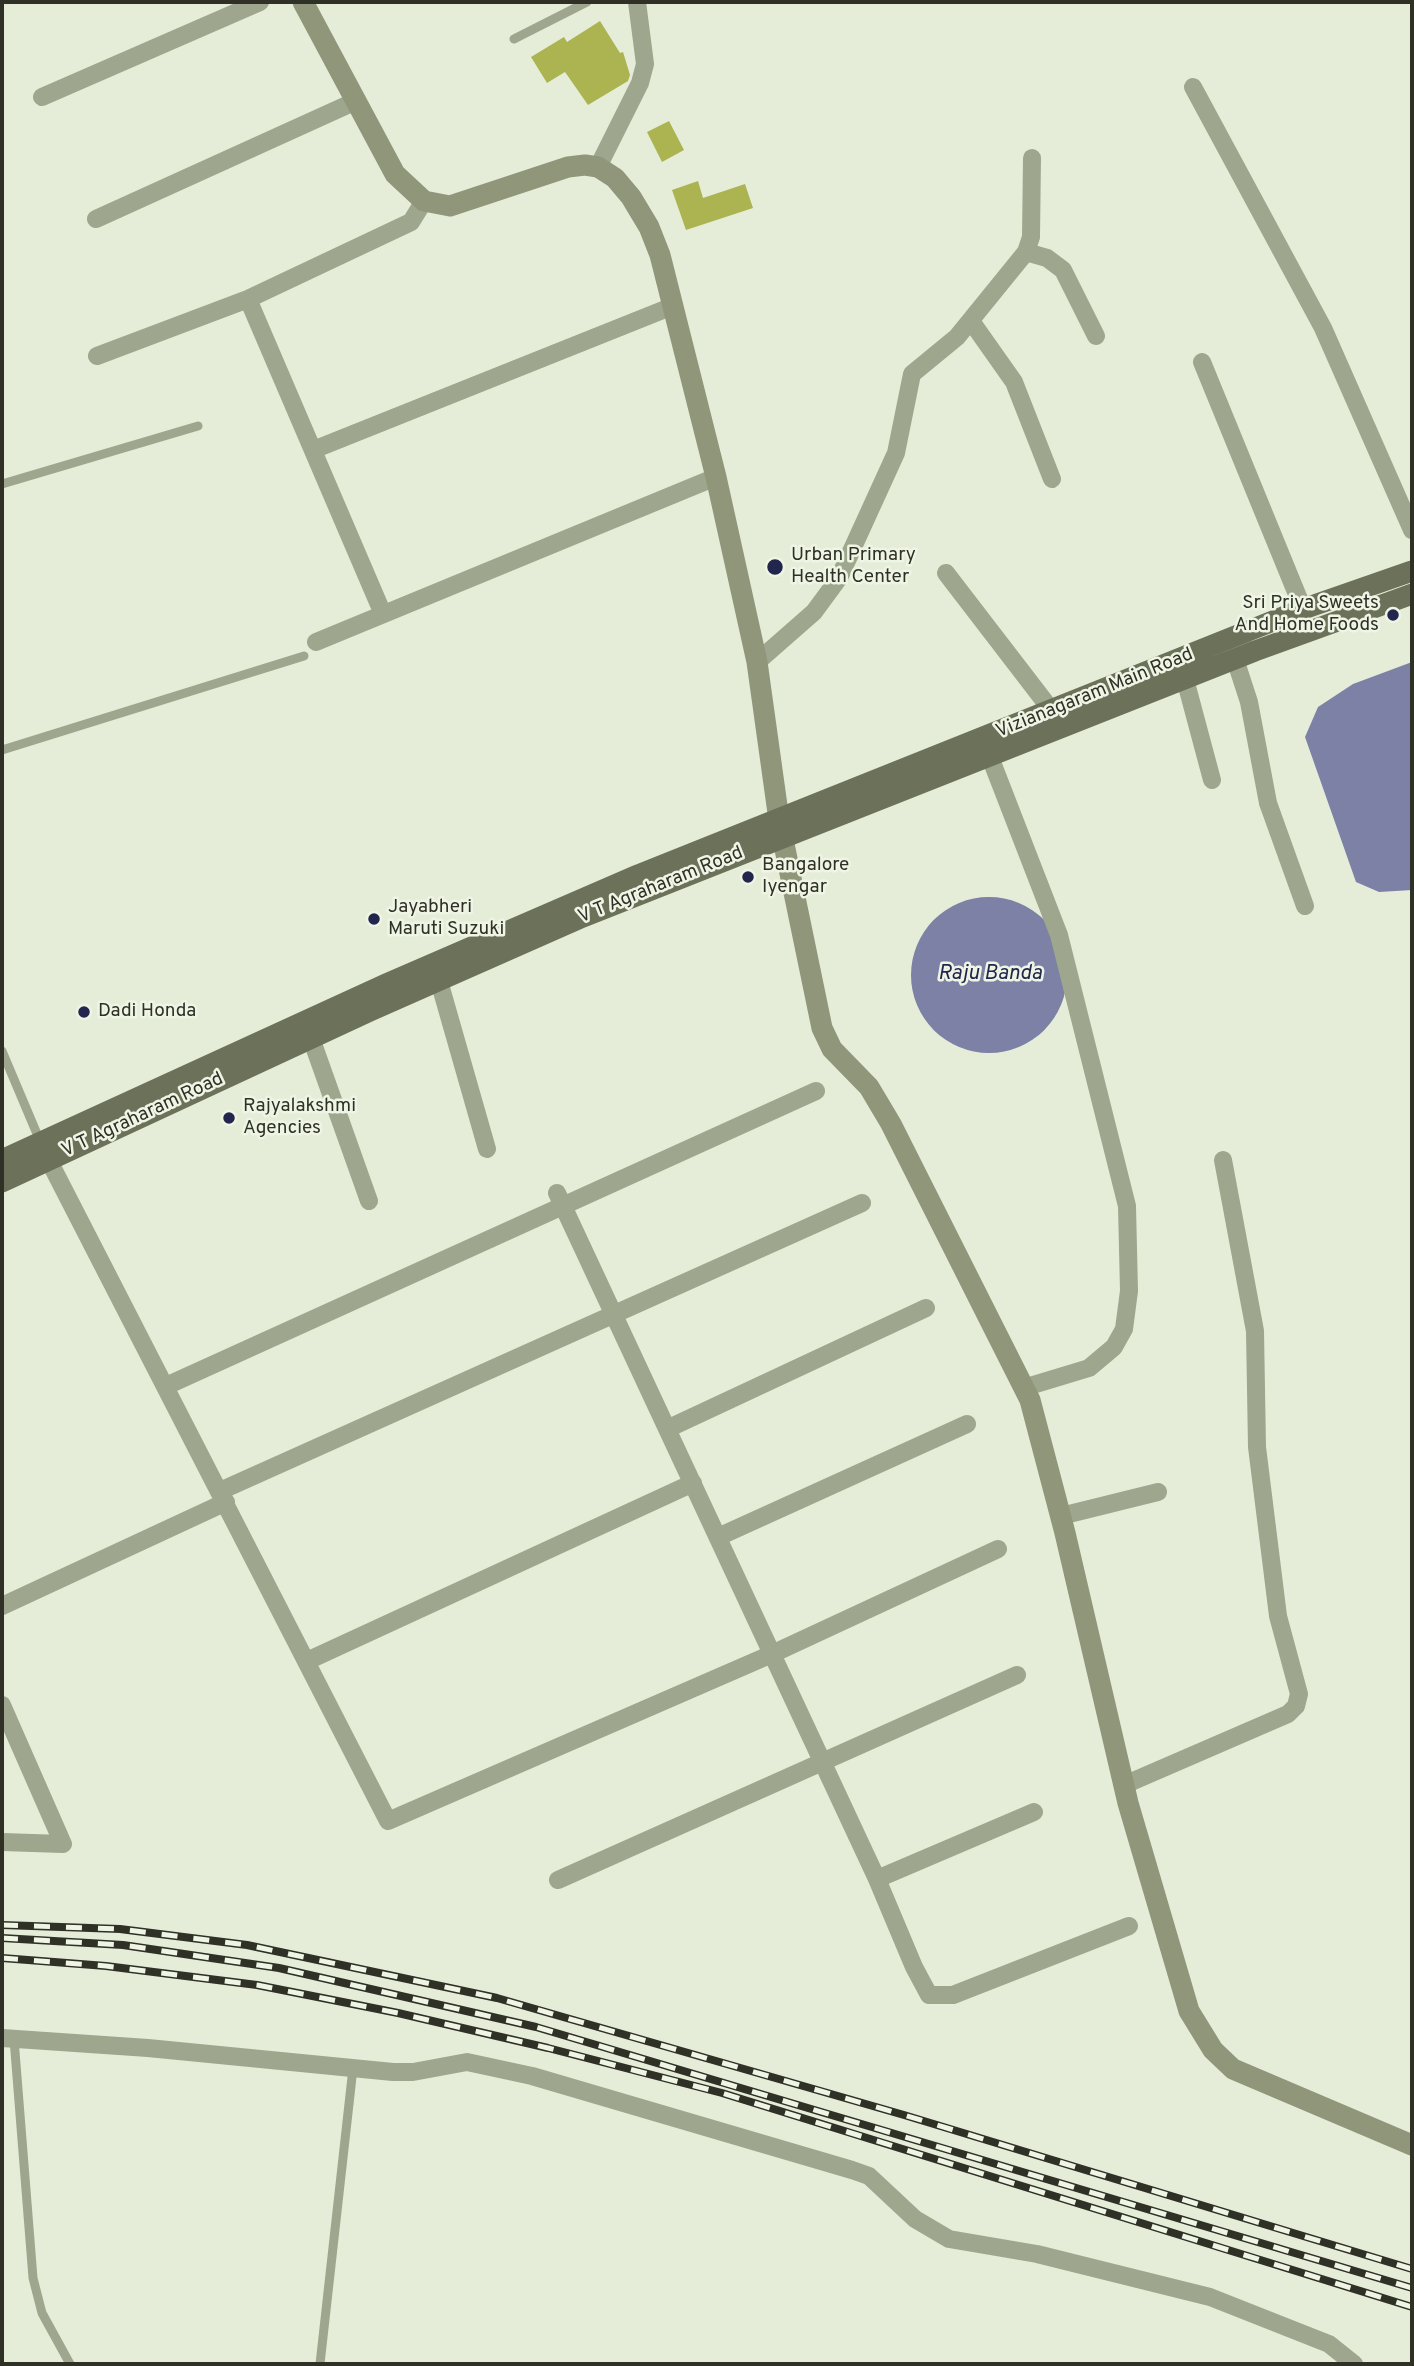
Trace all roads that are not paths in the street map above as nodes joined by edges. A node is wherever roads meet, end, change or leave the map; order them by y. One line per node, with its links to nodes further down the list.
1 (260, 2): 7 (street)
2 (303, 2): 8 (street)
3 (587, 2): 5 (lane)
4 (637, 2): 10 (street)
5 (514, 38)
6 (1194, 87): 25 (street)
7 (42, 97)
8 (356, 101): 11 (street); 12 (street)
9 (1032, 158): 13 (street)
10 (598, 167): 11 (street); 15 (street)
11 (424, 201): 14 (street)
12 (96, 219)
13 (1026, 252): 16 (street); 17 (street)
14 (248, 299): 18 (street); 21 (street)
15 (673, 306): 21 (street); 22 (street)
16 (971, 321): 23 (street); 34 (street)
17 (1096, 336)
18 (97, 356)
19 (1202, 362): 29 (street)
20 (198, 426): 24 (lane)
21 (313, 450): 30 (street)
22 (716, 477): 30 (street); 34 (street)
23 (1052, 479)
24 (2, 484)
25 (1412, 530)
26 (1412, 571): 29 (main road, Vizianagaram Main Road)
27 (946, 573): 36 (street)
28 (1412, 594): 33 (main road, V T Agraharam Road)
29 (1303, 609): 36 (main road, Vizianagaram Main Road)
30 (383, 614): 31 (street)
31 (316, 642)
32 (304, 656): 37 (lane)
33 (1235, 659): 35 (main road, V T Agraharam Road); 41 (street)
34 (758, 663): 40 (street)
35 (1185, 679): 38 (main road, V T Agraharam Road); 39 (street)
36 (1052, 711): 40 (main road, Vizianagaram Main Road)
37 (2, 750)
38 (990, 757): 40 (main road, V T Agraharam Road); 57 (street)
39 (1212, 780)
40 (781, 829): 42 (main road, V T Agraharam Road); 47 (main road, V T Agraharam Road); 57 (street)
41 (1305, 906)
42 (439, 981): 43 (main road, V T Agraharam Road); 46 (street)
43 (311, 1038): 47 (main road, V T Agraharam Road); 52 (street)
44 (2, 1051): 47 (lane)
45 (816, 1091): 51 (street)
46 (487, 1149)
47 (44, 1152): 48 (main road, V T Agraharam Road); 50 (main road, V T Agraharam Road); 56 (street)
48 (2, 1160)
49 (1223, 1160): 72 (street)
50 (2, 1182)
51 (560, 1199): 55 (street); 56 (street)
52 (369, 1202)
53 (862, 1203): 55 (street)
54 (926, 1308): 59 (street)
55 (615, 1317): 59 (street); 62 (street)
56 (166, 1387): 62 (street)
57 (1023, 1388): 63 (street)
58 (967, 1424): 64 (street)
59 (667, 1429): 60 (street)
60 (692, 1483): 64 (street); 68 (street)
61 (1158, 1492): 63 (street)
62 (223, 1497): 66 (street); 68 (street)
63 (1061, 1516): 72 (street)
64 (718, 1537): 67 (street)
65 (998, 1549): 67 (street)
66 (2, 1606)
67 (772, 1654): 68 (street); 71 (street)
68 (307, 1661)
69 (1017, 1675): 71 (street)
70 (2, 1705): 74 (street)
71 (823, 1762): 75 (street); 76 (street)
72 (1124, 1785): 80 (street)
73 (1034, 1812): 75 (street)
74 (2, 1842)
75 (877, 1879): 77 (street)
76 (558, 1880)
77 (1129, 1926)
78 (8, 2038): 79 (street); 81 (lane)
79 (353, 2068): 82 (lane); 83 (street)
80 (1412, 2145)
81 (70, 2364)
82 (320, 2364)
83 (1354, 2364)

